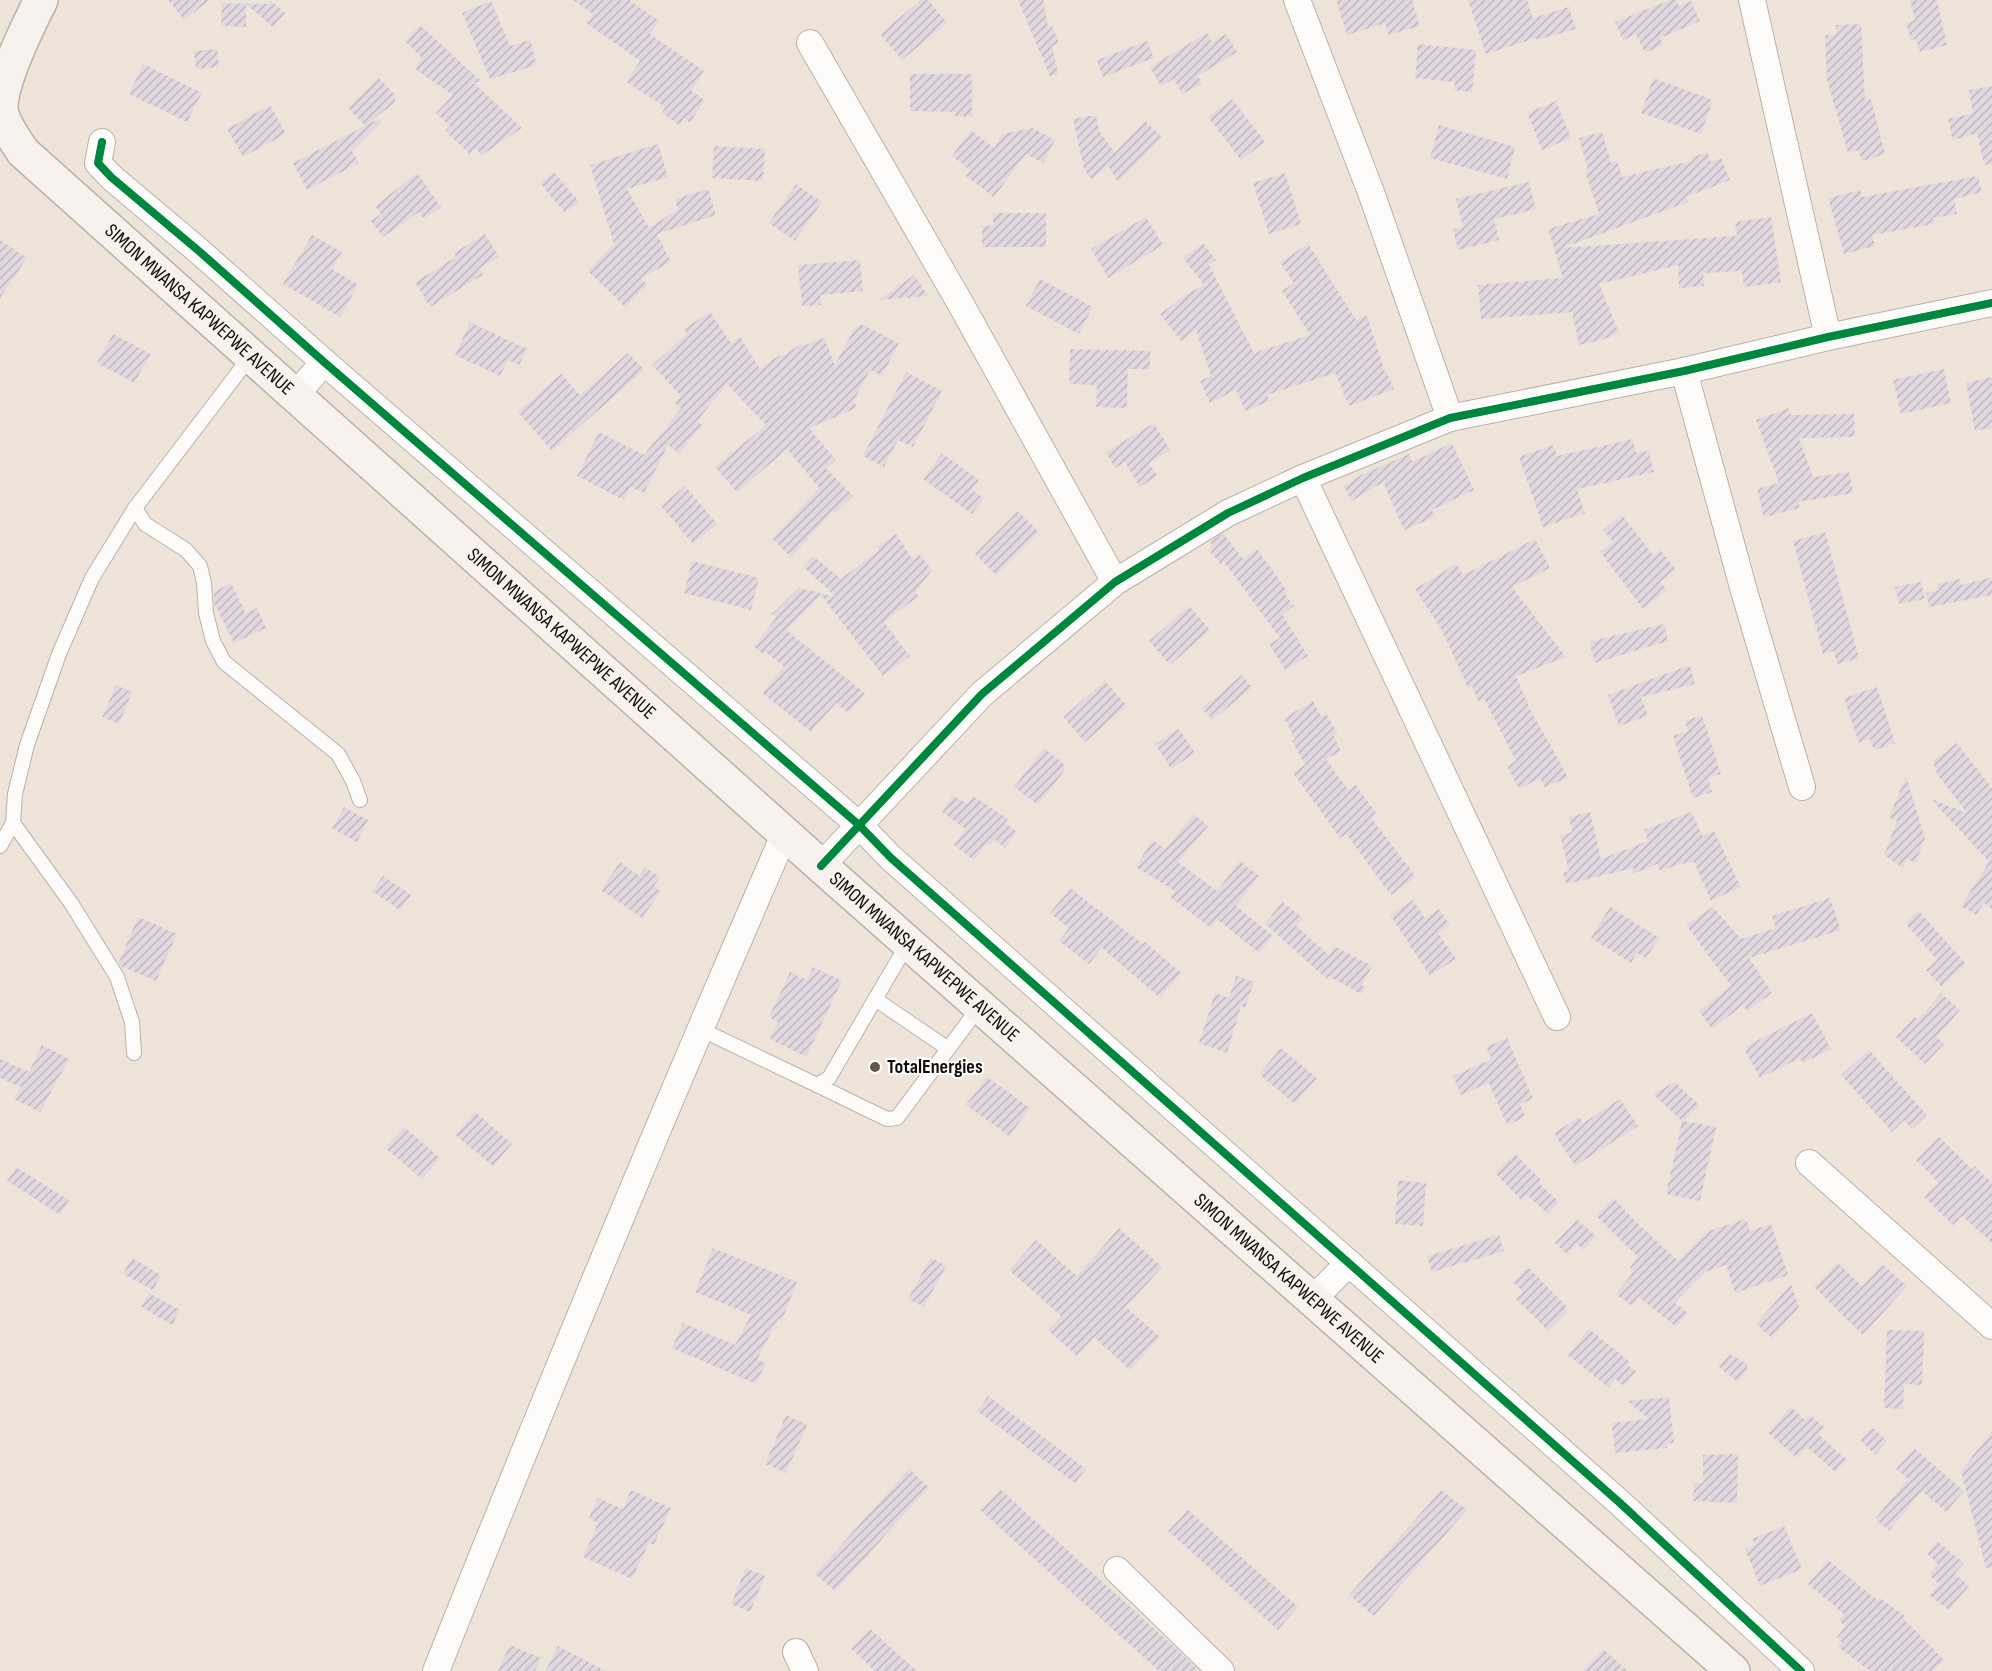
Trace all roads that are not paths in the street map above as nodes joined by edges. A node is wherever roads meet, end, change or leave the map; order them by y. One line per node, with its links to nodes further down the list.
1 (40, 0): 5 (main road)
2 (1297, 0): 13 (street)
3 (1752, 0): 8 (street)
4 (810, 43): 16 (street)
5 (1, 109): 9 (main road, SIMON MWANSA KAPWEPWE AVENUE)
6 (102, 142): 10 (street)
7 (1992, 303): 8 (street)
8 (1828, 337): 11 (street)
9 (250, 357): 12 (main road, SIMON MWANSA KAPWEPWE AVENUE); 15 (lane)
10 (324, 362): 12 (street); 20 (street)
11 (1684, 371): 13 (street); 17 (street)
12 (294, 397): 21 (main road, SIMON MWANSA KAPWEPWE AVENUE)
13 (1450, 418): 14 (street)
14 (1303, 478): 16 (street); 27 (street)
15 (135, 508): 18 (lane); 19 (lane)
16 (1115, 582): 20 (street)
17 (1802, 788)
18 (360, 800)
19 (13, 823): 22 (lane); 30 (lane)
20 (859, 825): 23 (street); 33 (street)
21 (785, 833): 23 (main road, SIMON MWANSA KAPWEPWE AVENUE); 28 (street)
22 (0, 846)
23 (821, 866): 24 (main road, SIMON MWANSA KAPWEPWE AVENUE)
24 (908, 943): 25 (lane); 26 (main road, SIMON MWANSA KAPWEPWE AVENUE)
25 (875, 999): 29 (lane); 31 (lane)
26 (980, 1006): 29 (lane); 34 (main road, SIMON MWANSA KAPWEPWE AVENUE)
27 (1557, 1017)
28 (700, 1029): 31 (lane); 38 (street)
29 (947, 1048): 31 (lane)
30 (134, 1053)
31 (817, 1084)
32 (1809, 1163): 35 (street)
33 (1349, 1263): 34 (street); 40 (street)
34 (1312, 1300): 37 (main road, SIMON MWANSA KAPWEPWE AVENUE)
35 (1992, 1326)
36 (1117, 1570): 39 (street)
37 (1717, 1666)
38 (436, 1671)
39 (1221, 1671)
40 (1801, 1671)

